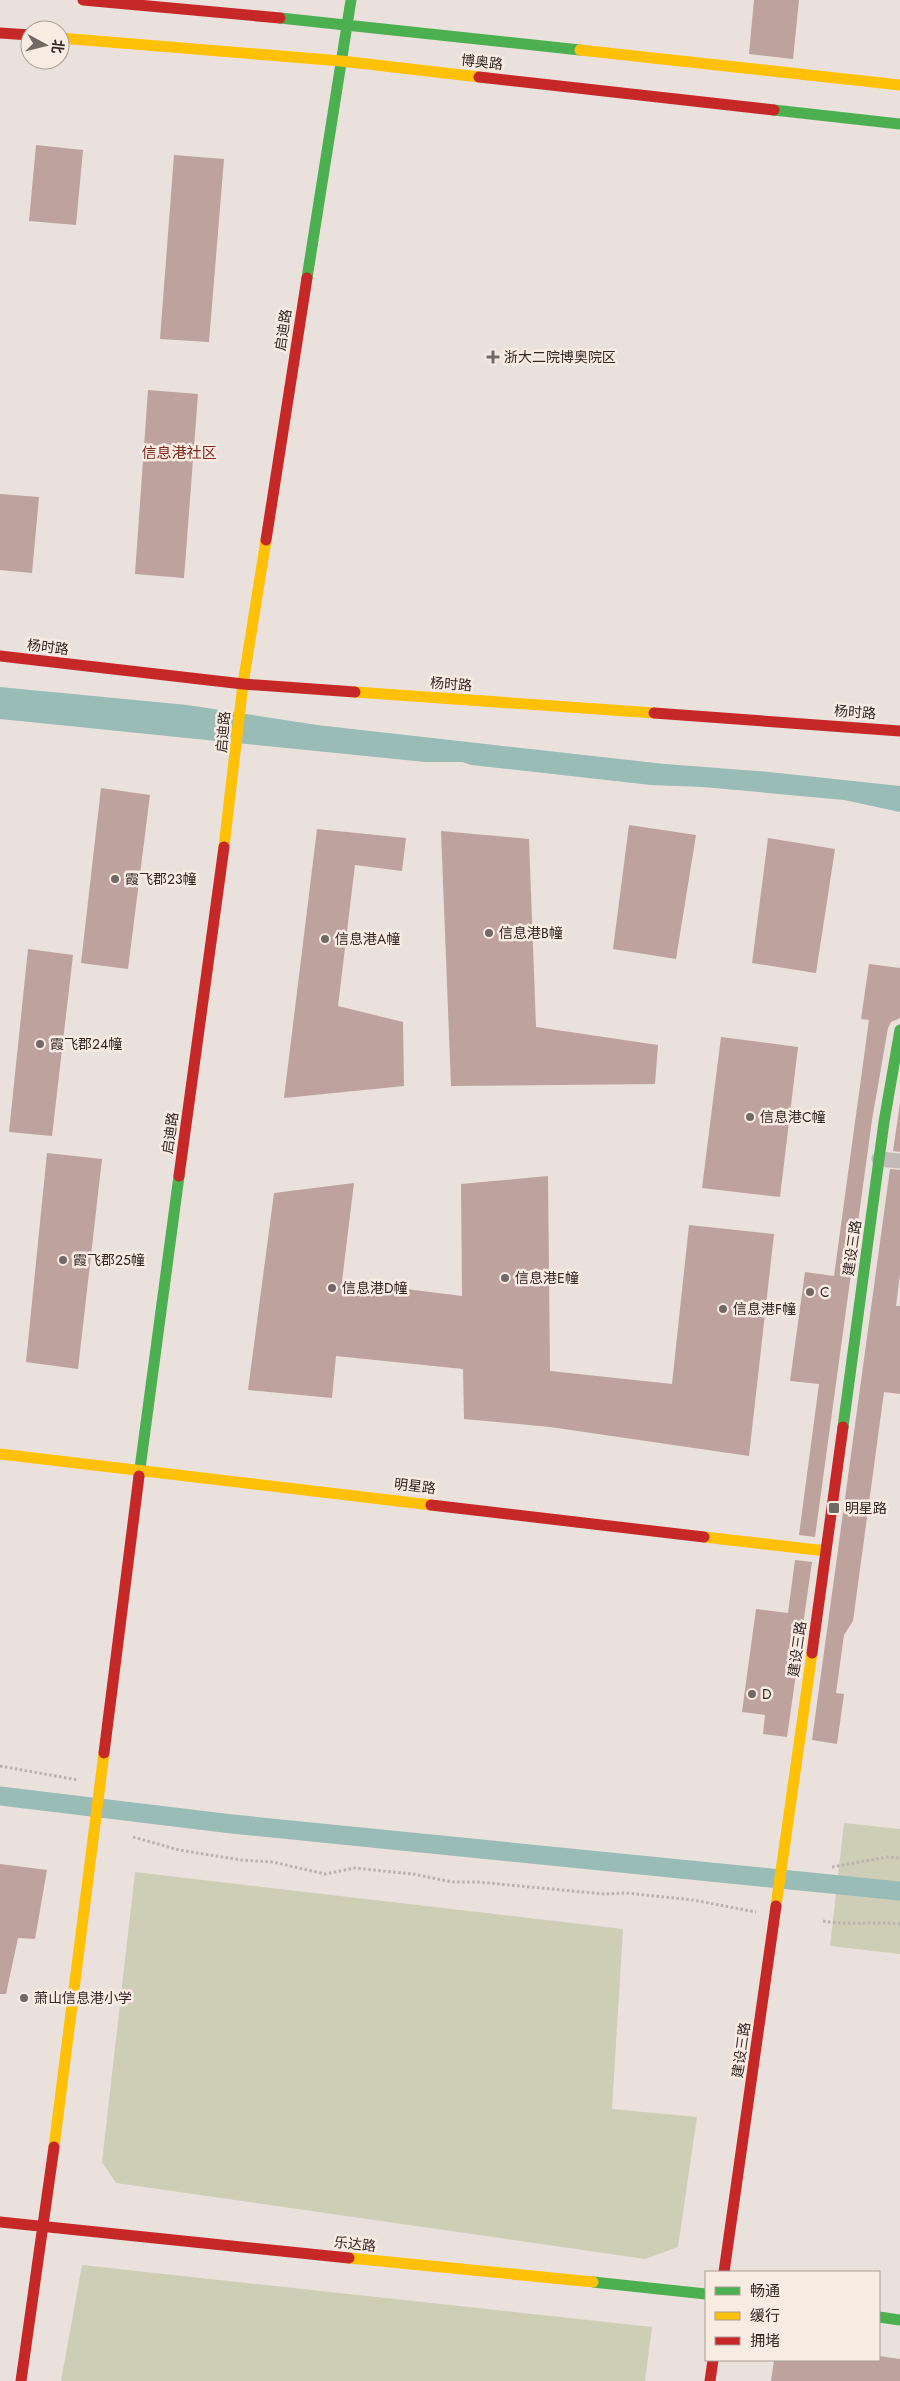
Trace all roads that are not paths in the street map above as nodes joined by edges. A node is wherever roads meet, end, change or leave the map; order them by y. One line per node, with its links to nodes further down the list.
1 (83, 0): 3 (street, 博奥路)
2 (351, 0): 3 (street, 启迪路)
3 (348, 24): 7 (street, 启迪路); 8 (street, 博奥路)
4 (0, 33): 5 (street)
5 (20, 34)
6 (70, 39): 7 (street, 博奥路)
7 (341, 61): 9 (street, 博奥路); 11 (street, 启迪路)
8 (900, 85)
9 (900, 124)
10 (0, 656): 11 (street, 杨时路)
11 (243, 684): 12 (street, 杨时路); 17 (street, 启迪路)
12 (900, 731)
13 (900, 1030): 14 (street, 建设三路)
14 (879, 1160): 15 (street); 18 (street, 建设三路)
15 (900, 1162)
16 (0, 1454): 17 (street, 明星路)
17 (140, 1469): 18 (street, 明星路); 20 (street, 启迪路)
18 (826, 1551): 21 (street, 建设三路)
19 (0, 2222): 20 (street, 乐达路)
20 (44, 2228): 22 (street, 乐达路); 26 (street, 启迪路)
21 (724, 2271)
22 (705, 2294)
23 (880, 2317): 24 (street)
24 (900, 2320)
25 (713, 2361): 27 (street)
26 (21, 2381)
27 (710, 2381)

